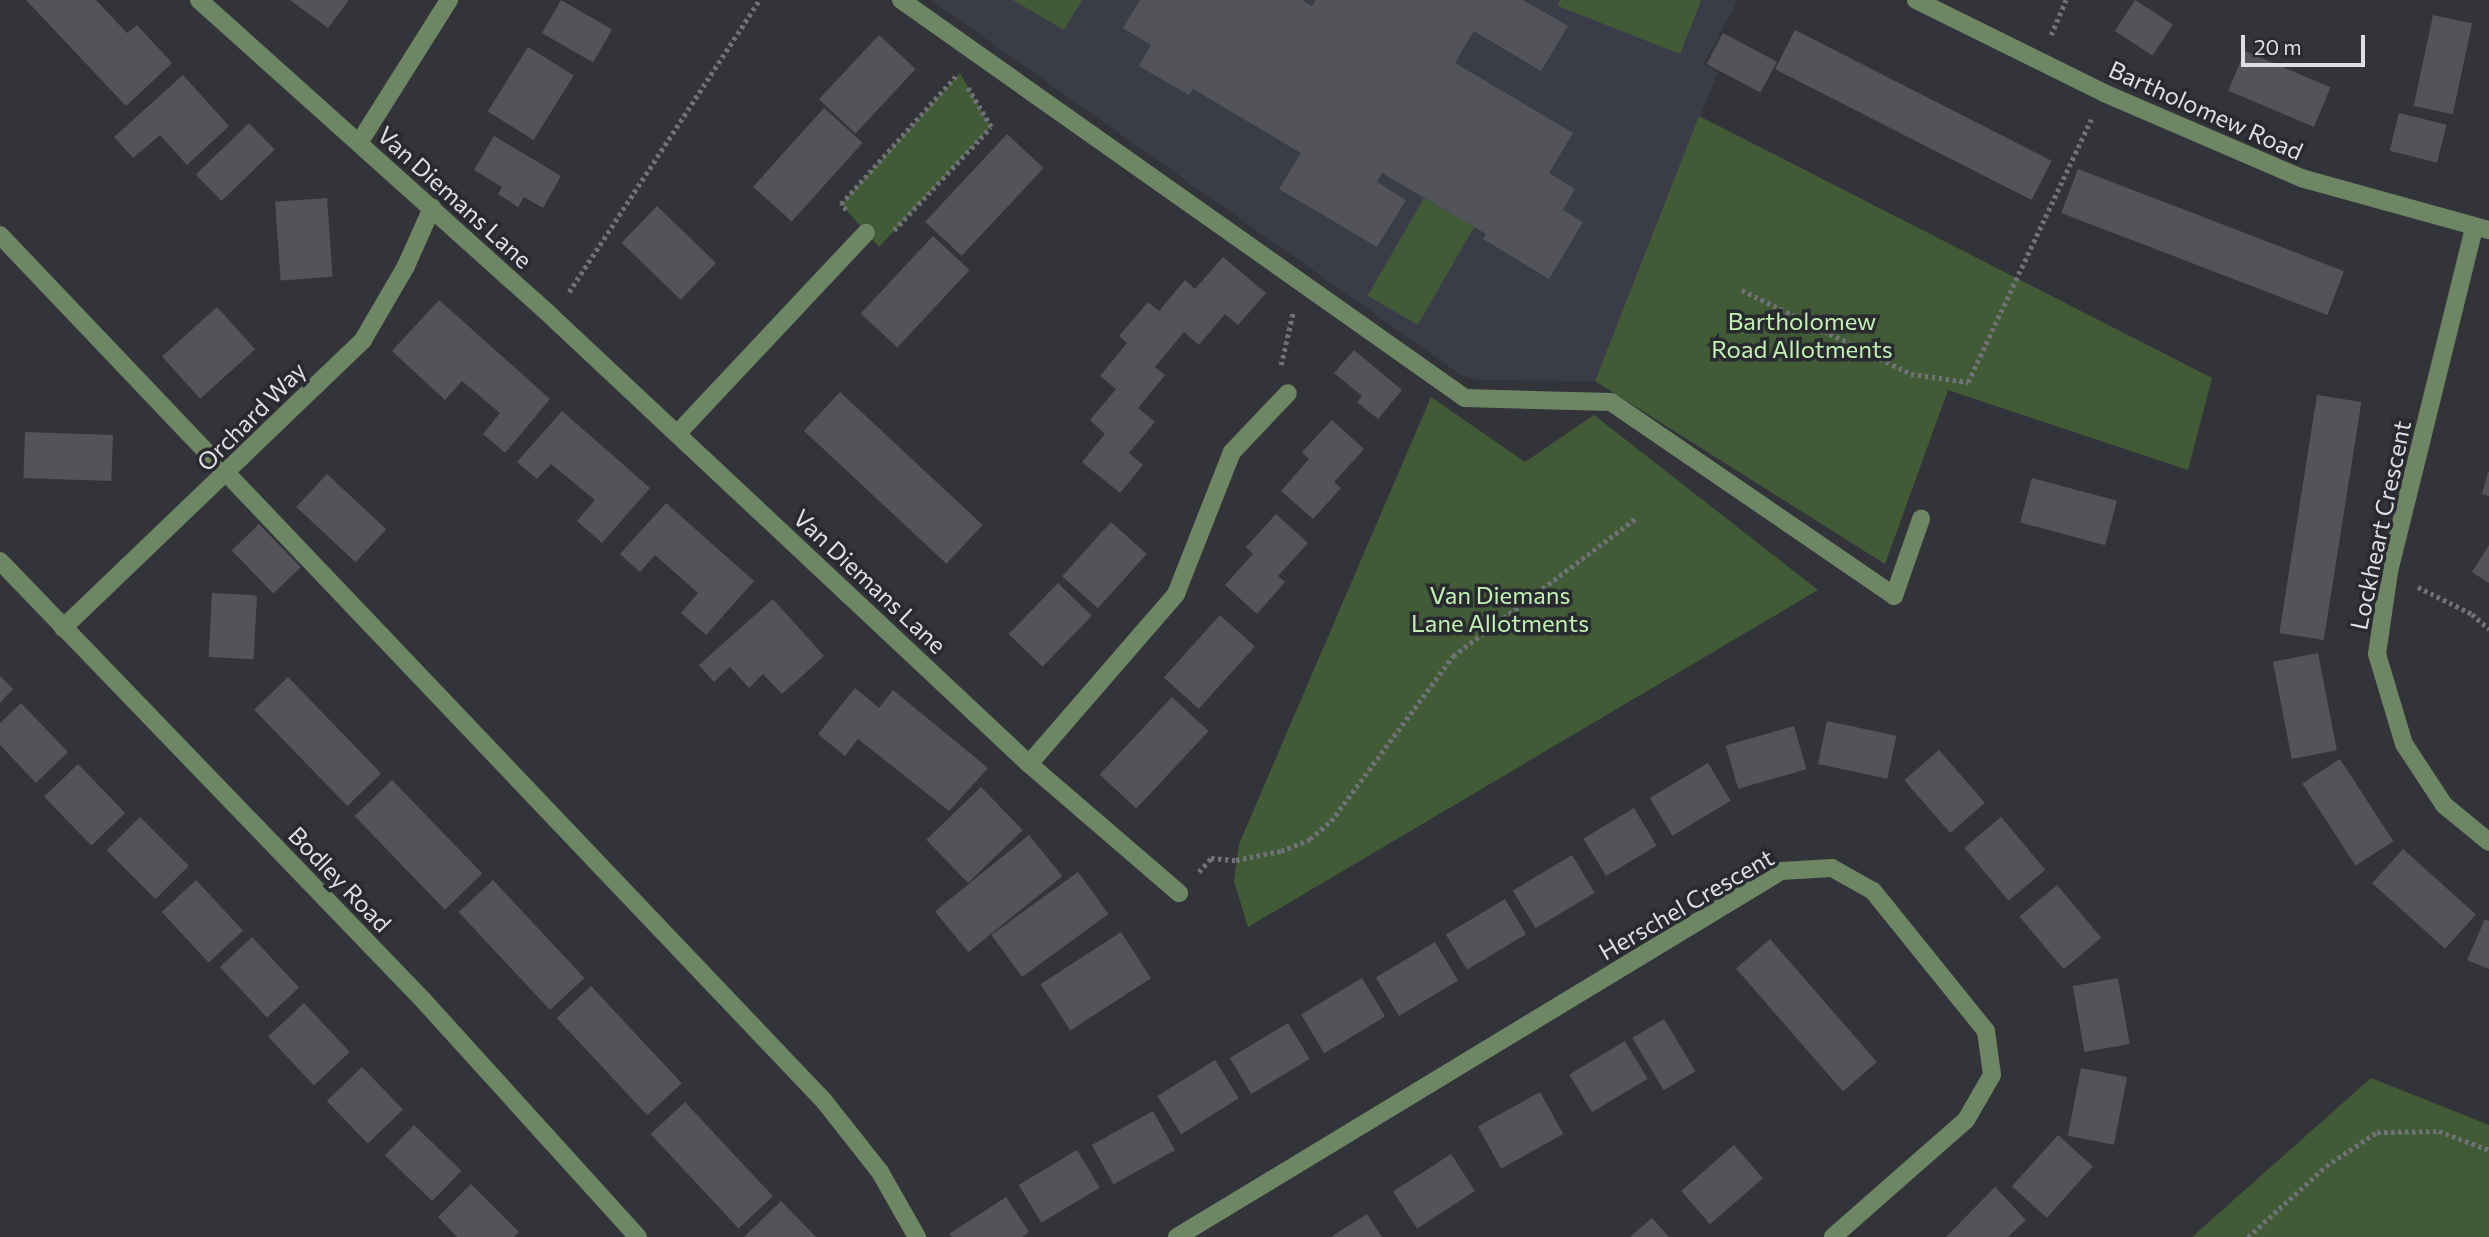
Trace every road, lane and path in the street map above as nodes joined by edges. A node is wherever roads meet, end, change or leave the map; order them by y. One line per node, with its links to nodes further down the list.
1 (199, 0): 8 (street, Van Diemans Lane)
2 (449, 0): 8 (street)
3 (759, 0): 15 (path)
4 (901, 0): 13 (street)
5 (1916, 0): 6 (street, Bartholomew Road)
6 (1938, 5): 7 (street, Bartholomew Road)
7 (2104, 93): 10 (street, Bartholomew Road); 14 (path)
8 (359, 143): 9 (street, Van Diemans Lane)
9 (432, 208): 15 (street, Van Diemans Lane); 18 (street, Orchard Way)
10 (2482, 229): 22 (street, Lockheart Crescent)
11 (866, 233): 11 (path); 17 (street)
12 (0, 235): 18 (street)
13 (1300, 285): 16 (path); 20 (street)
14 (1742, 290)
15 (552, 317): 17 (street, Van Diemans Lane)
16 (1288, 393): 25 (street)
17 (677, 434): 25 (street, Van Diemans Lane)
18 (227, 474): 23 (street, Orchard Way); 30 (street)
19 (1635, 519): 27 (path)
20 (1921, 519)
21 (0, 561): 23 (street, Bodley Road)
22 (2389, 572): 24 (path); 26 (street, Lockheart Crescent)
23 (64, 628): 29 (street, Bodley Road)
24 (2489, 629)
25 (1029, 764): 27 (street, Van Diemans Lane)
26 (2489, 842)
27 (1179, 894)
28 (2489, 1150): 33 (path)
29 (638, 1237)
30 (917, 1237)
31 (1177, 1237): 32 (street, Herschel Crescent)
32 (1833, 1237)
33 (2248, 1237)

